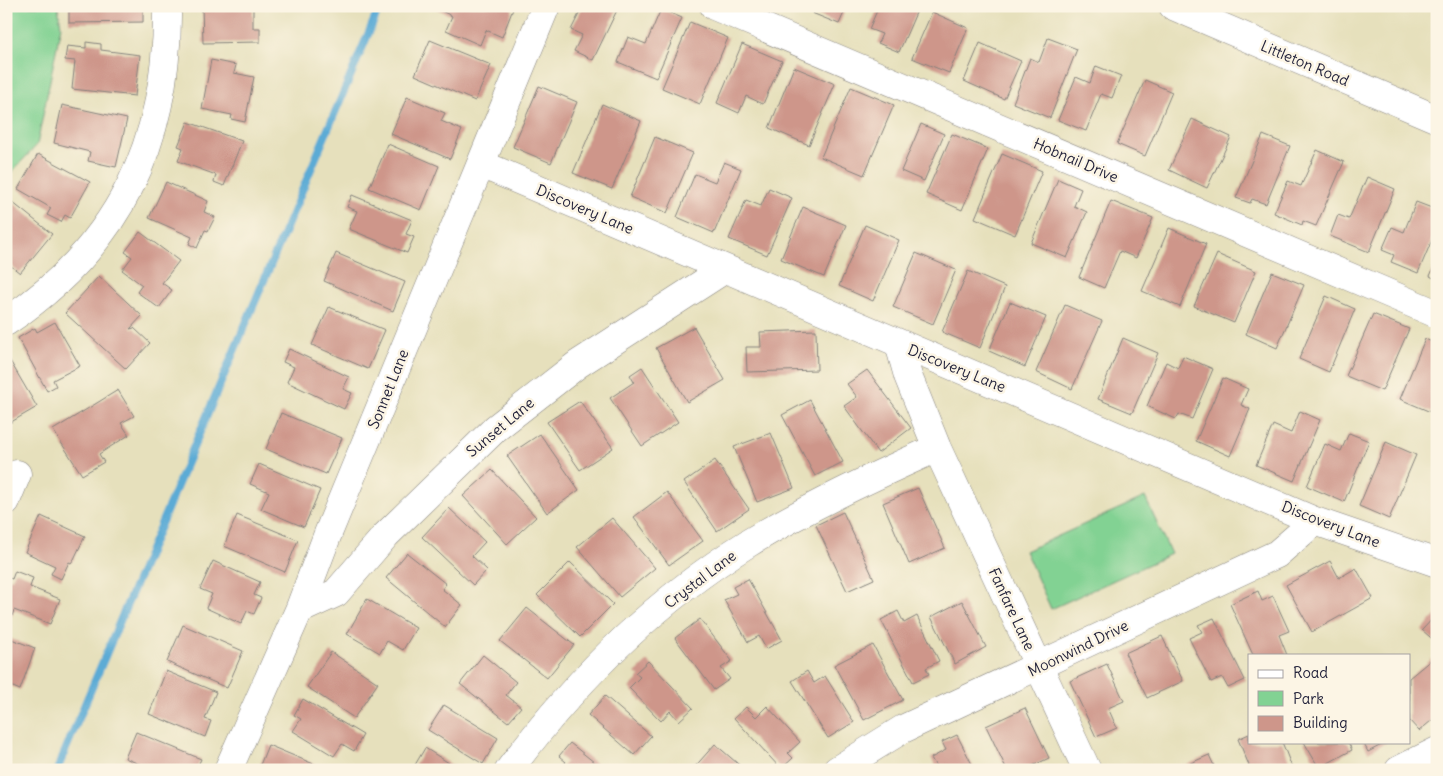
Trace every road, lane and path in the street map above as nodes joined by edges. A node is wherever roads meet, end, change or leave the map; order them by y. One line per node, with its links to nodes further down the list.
1 (167, 6): 9 (street)
2 (546, 6): 6 (street, Sonnet Lane)
3 (714, 6): 8 (street, Hobnail Drive)
4 (1172, 6): 5 (street, Littleton Road)
5 (1437, 119)
6 (481, 164): 7 (street, Discovery Lane); 16 (street, Sonnet Lane)
7 (725, 270): 10 (street, Discovery Lane); 16 (street, Sunset Lane)
8 (1437, 314)
9 (6, 322)
10 (899, 344): 11 (street, Fanfare Lane); 14 (street, Discovery Lane)
11 (937, 448): 17 (street, Fanfare Lane); 20 (street, Crystal Lane)
12 (17, 474): 13 (street)
13 (6, 501)
14 (1315, 521): 15 (street, Discovery Lane); 17 (street, Moonwind Drive)
15 (1437, 563)
16 (299, 610): 19 (street, Sonnet Lane)
17 (1039, 667): 21 (street, Moonwind Drive); 22 (street, Fanfare Lane)
18 (1437, 751): 23 (street)
19 (228, 770)
20 (509, 770)
21 (837, 770)
22 (1087, 770)
23 (1399, 770)

